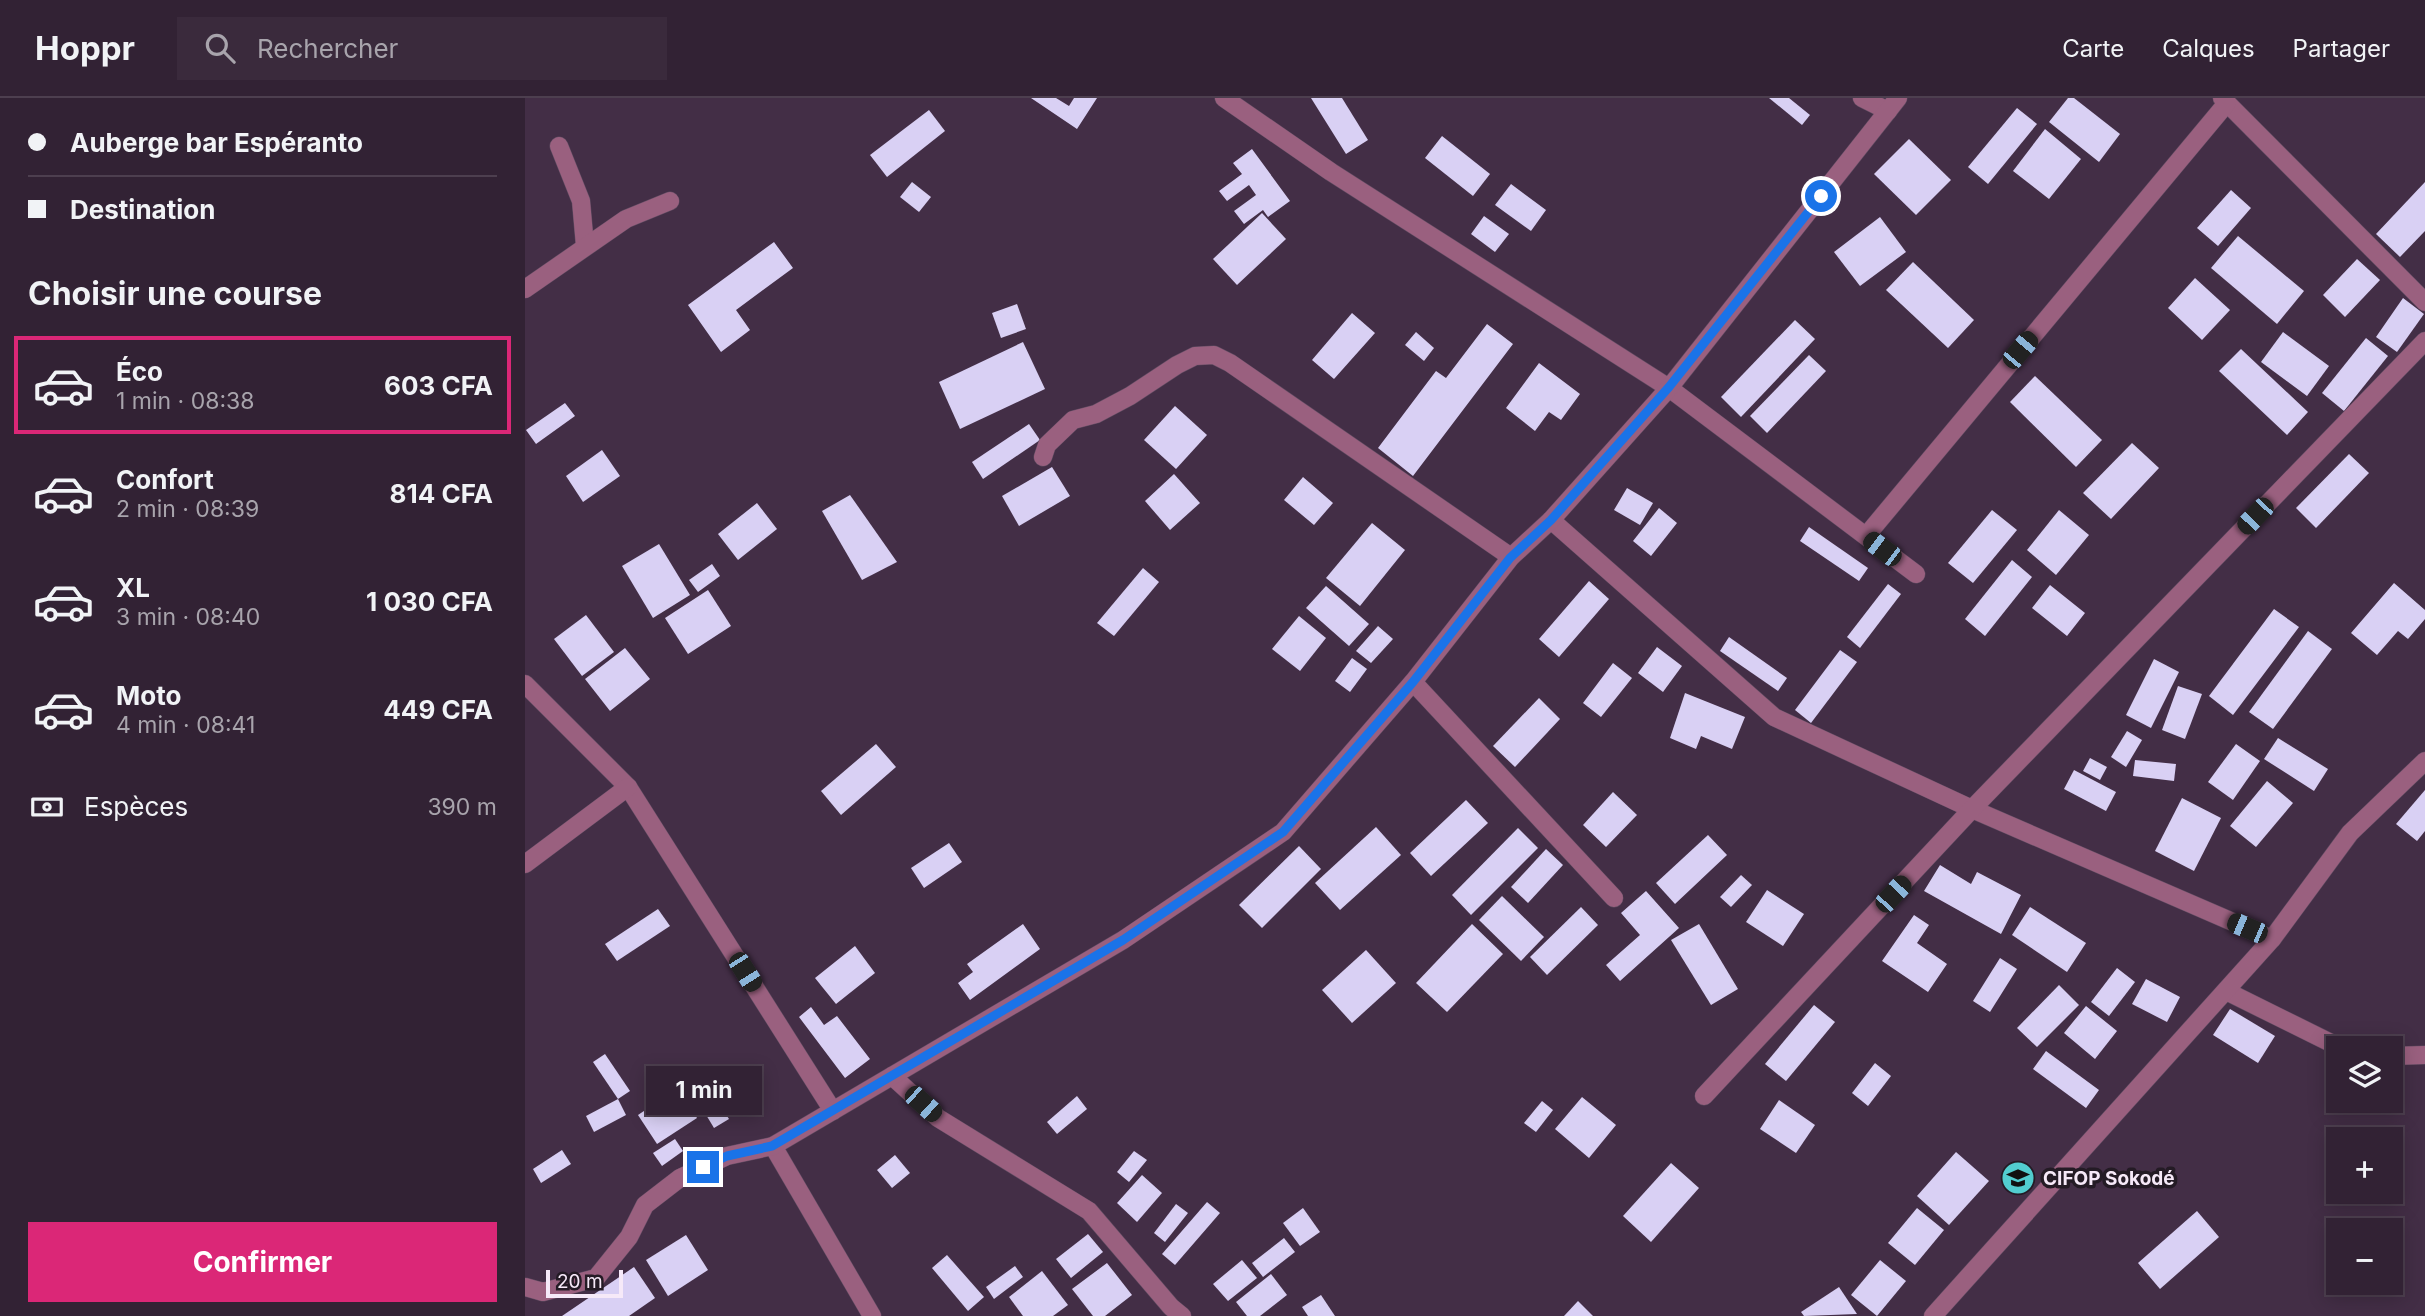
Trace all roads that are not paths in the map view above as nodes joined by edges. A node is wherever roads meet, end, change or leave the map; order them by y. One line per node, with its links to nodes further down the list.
1 (1224, 98): 11 (street)
2 (1862, 98): 4 (street)
3 (2224, 100): 9 (street); 14 (street)
4 (1893, 104): 11 (street)
5 (559, 146): 7 (street)
6 (670, 201): 7 (street)
7 (585, 246): 8 (street)
8 (525, 289)
9 (2425, 302)
10 (2425, 341): 21 (street)
11 (1669, 387): 13 (street); 14 (street)
12 (1043, 457): 15 (street)
13 (1551, 520): 15 (street); 21 (street)
14 (1866, 536): 16 (street)
15 (1510, 558): 17 (street)
16 (1916, 574)
17 (1413, 682): 23 (street); 29 (street)
18 (525, 684): 20 (street)
19 (2425, 761): 24 (street)
20 (628, 787): 22 (street); 31 (street)
21 (1972, 809): 24 (street); 30 (street)
22 (525, 864)
23 (1614, 898)
24 (2272, 939): 25 (street)
25 (2226, 991): 26 (street); 34 (street)
26 (2326, 1041)
27 (2425, 1055): 28 (street)
28 (2403, 1056)
29 (892, 1076): 31 (street); 36 (street)
30 (1704, 1096)
31 (833, 1111): 32 (street)
32 (772, 1146): 33 (street); 35 (street)
33 (525, 1287)
34 (1934, 1315)
35 (872, 1316)
36 (1182, 1316)

